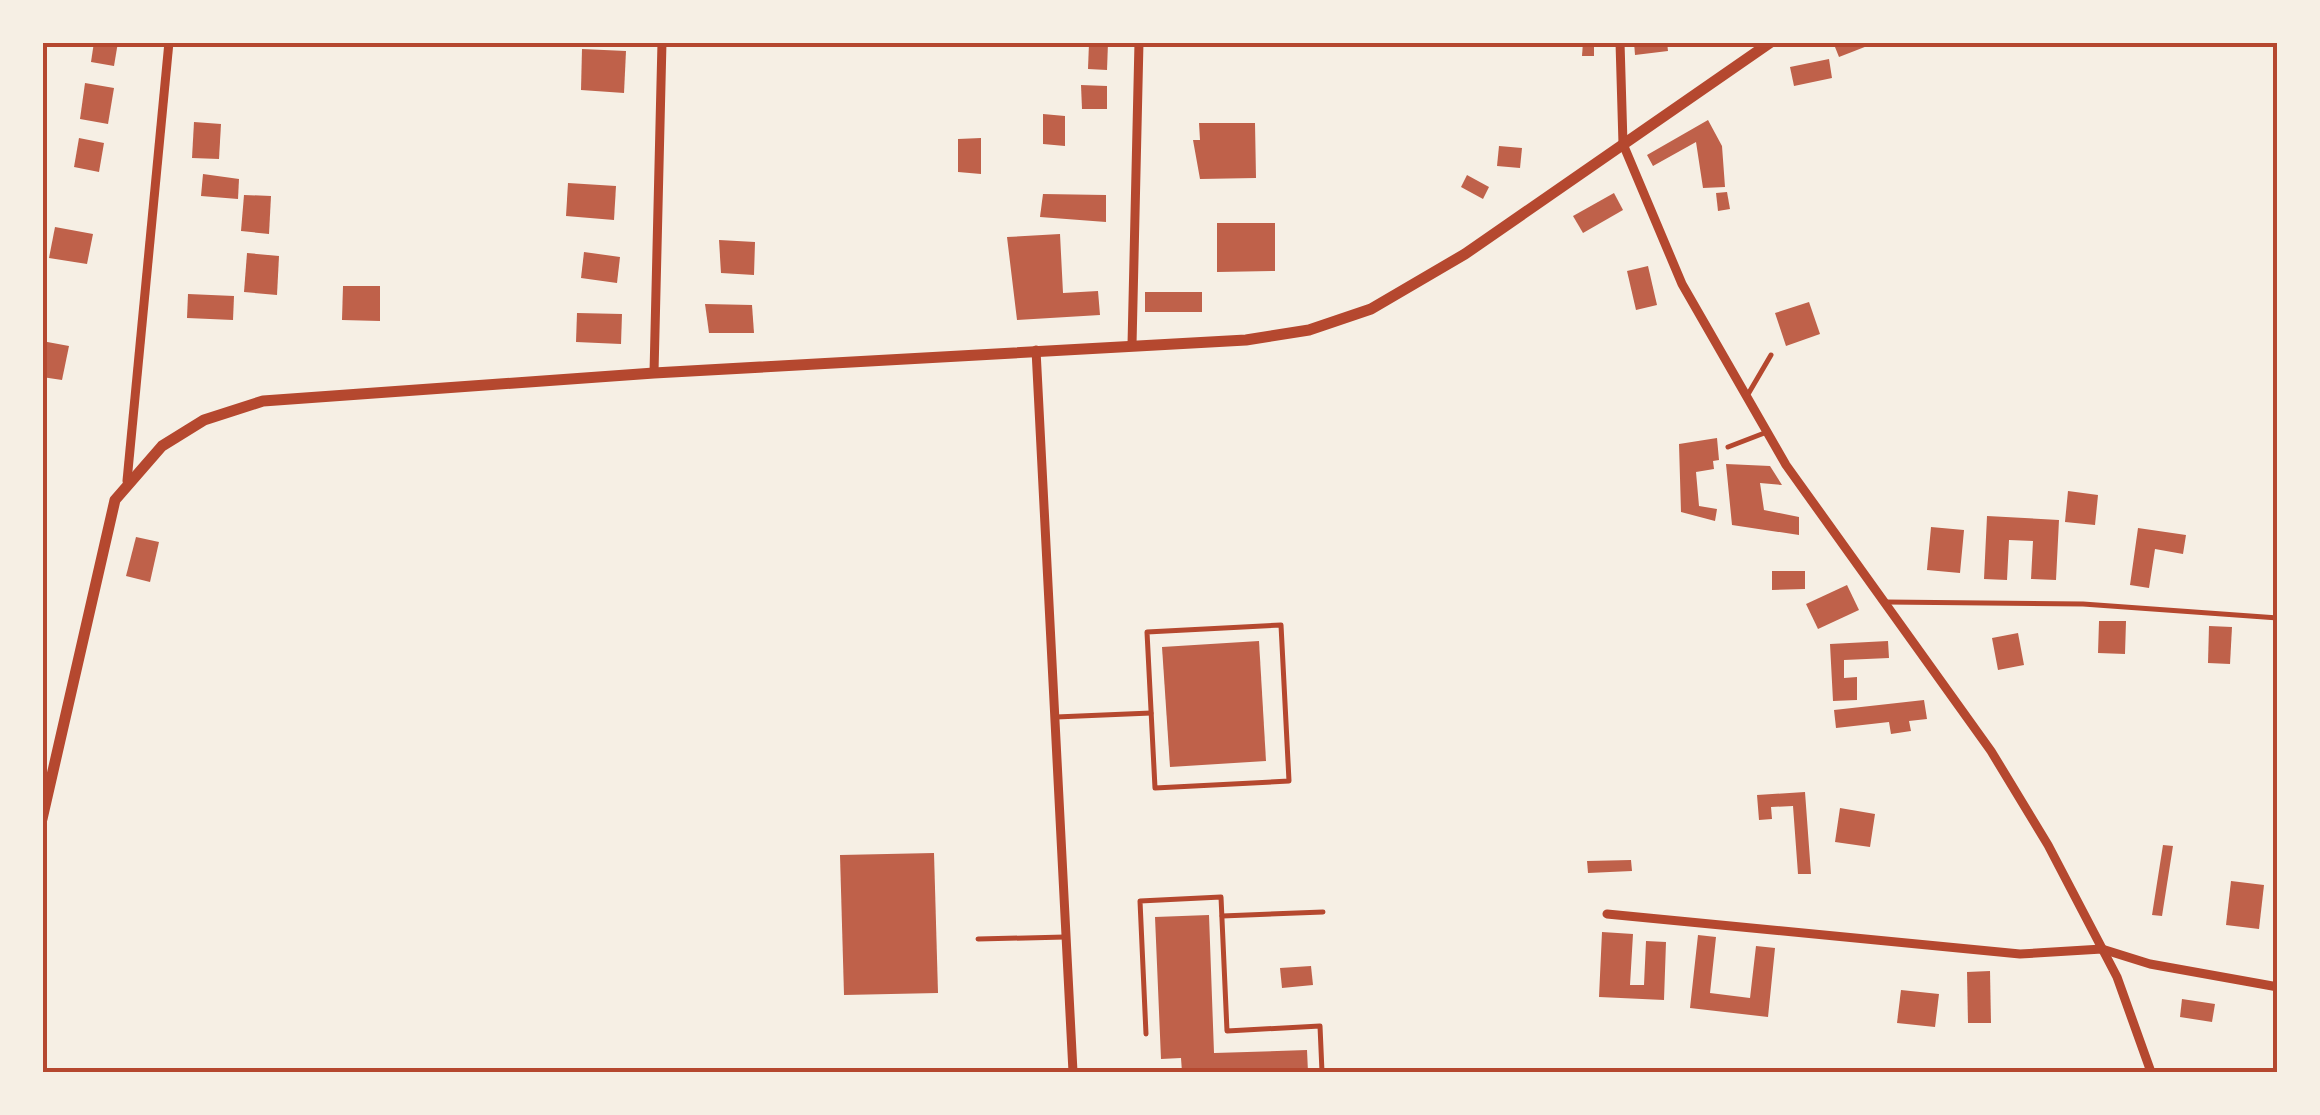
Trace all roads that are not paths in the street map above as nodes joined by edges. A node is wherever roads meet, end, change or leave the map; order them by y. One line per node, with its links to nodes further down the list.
1 (169, 42): 14 (street)
2 (662, 42): 10 (street)
3 (1139, 42): 7 (street)
4 (1620, 42): 6 (street)
5 (1770, 42): 6 (street)
6 (1622, 144): 7 (street); 11 (street)
7 (1132, 344): 8 (street)
8 (1036, 350): 10 (street); 18 (street)
9 (1771, 355): 11 (lane)
10 (654, 373): 14 (street)
11 (1747, 396): 12 (street)
12 (1767, 432): 13 (lane); 15 (street)
13 (1728, 447)
14 (127, 481): 19 (street)
15 (1886, 602): 16 (lane); 25 (street)
16 (2278, 618)
17 (1152, 713): 17 (lane); 18 (lane)
18 (1056, 717): 23 (street)
19 (42, 819)
20 (1322, 912): 22 (lane)
21 (1607, 914): 25 (street)
22 (1222, 916): 27 (lane); 29 (lane)
23 (1068, 937): 24 (lane); 28 (street)
24 (978, 939)
25 (2102, 948): 26 (street); 30 (street)
26 (2278, 987)
27 (1146, 1034)
28 (1072, 1072)
29 (1322, 1072)
30 (2151, 1072)

